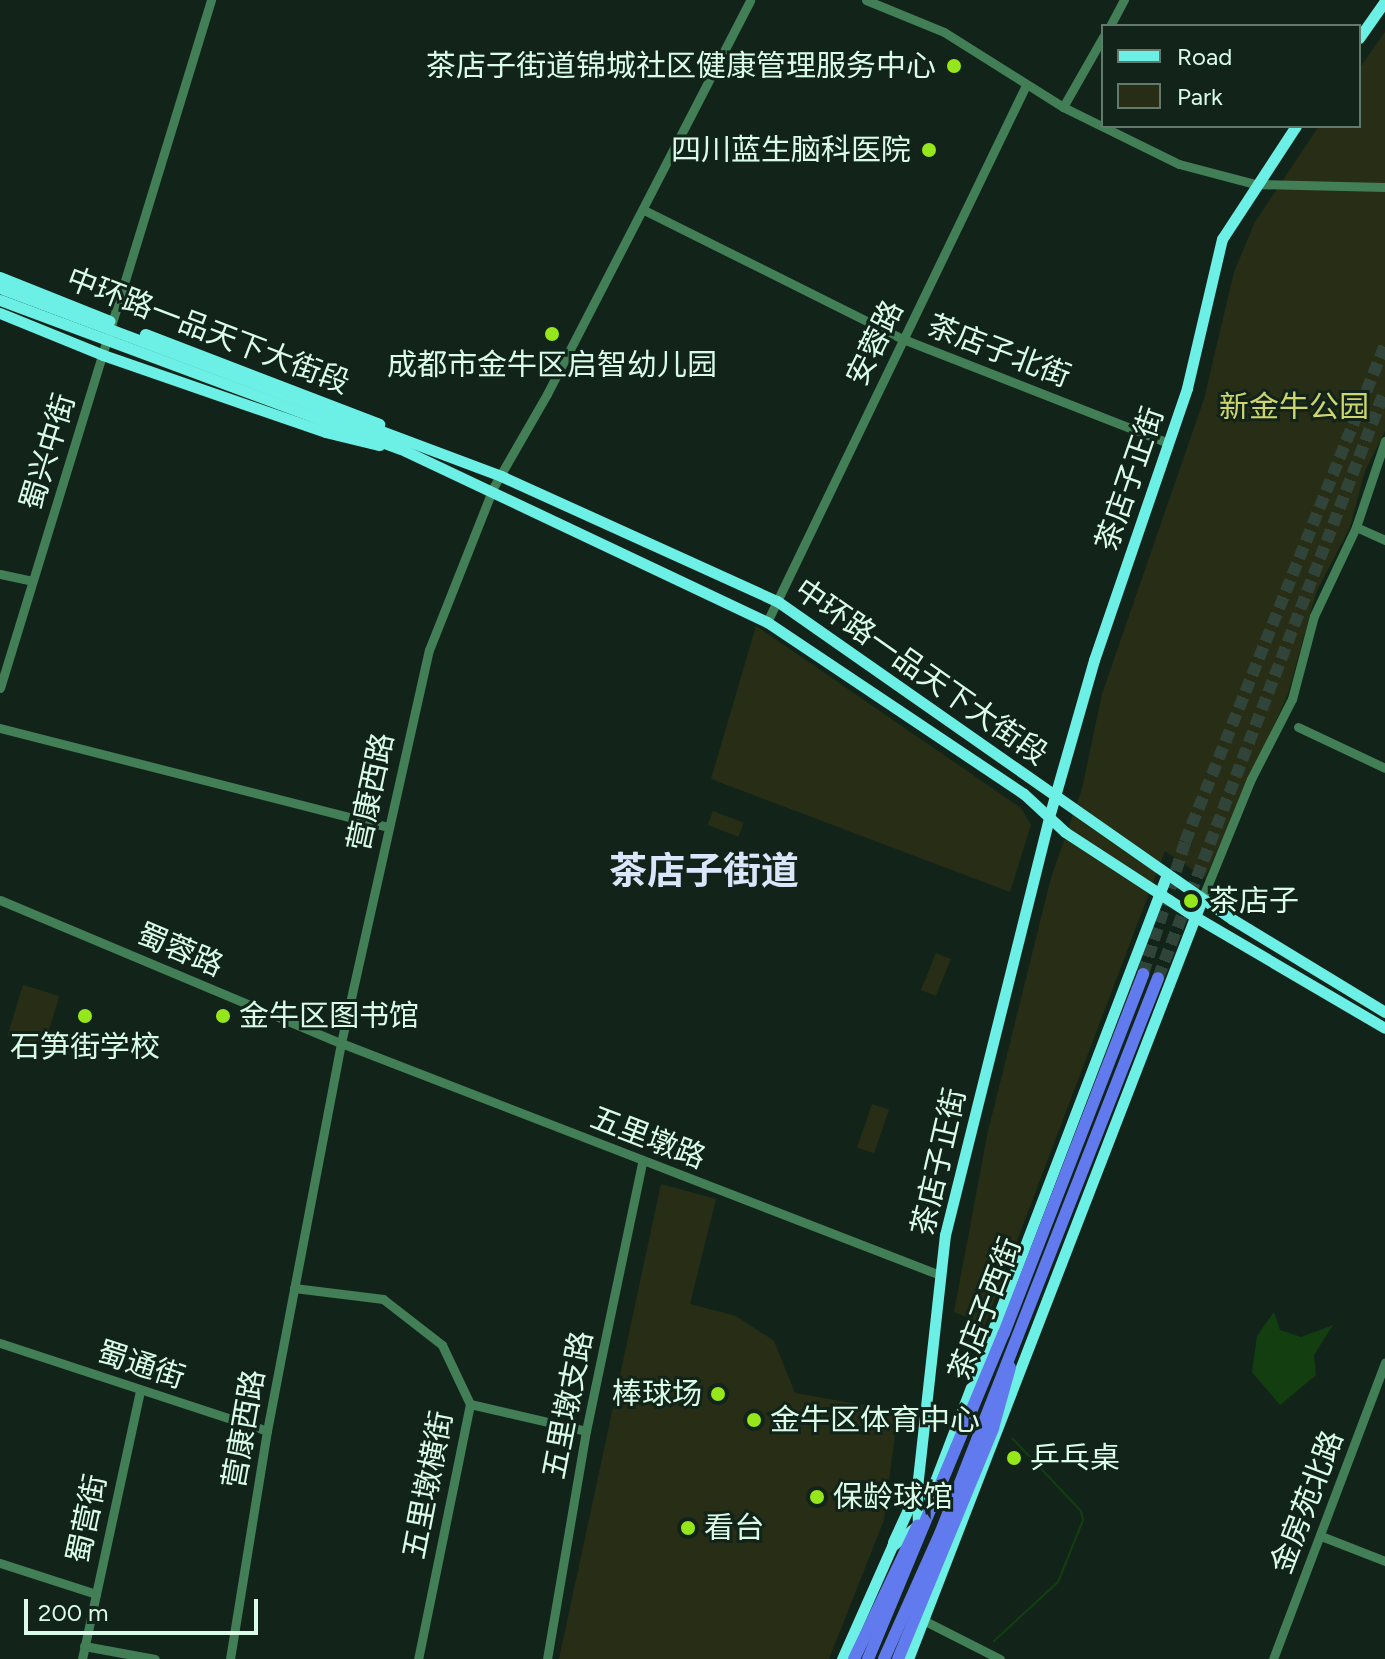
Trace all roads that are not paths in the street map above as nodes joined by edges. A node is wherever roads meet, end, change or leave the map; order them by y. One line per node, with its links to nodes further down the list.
1 (211, 0): 21 (street, 蜀兴中街)
2 (750, 0): 16 (street, 营康西路)
3 (866, 0): 9 (street)
4 (1124, 0): 6 (street)
5 (1385, 1): 7 (main road)
6 (1111, 24)
7 (1361, 35)
8 (1101, 40): 10 (street)
9 (1026, 85): 10 (street); 22 (street, 安蓉路)
10 (1063, 107): 11 (street)
11 (1101, 126)
12 (1104, 128): 14 (street)
13 (1295, 128): 14 (main road)
14 (1255, 184): 15 (street); 27 (main road, 茶店子正街)
15 (1385, 187)
16 (644, 210): 22 (street, 茶店子北街); 29 (street, 营康西路)
17 (0, 277): 21 (main road, 中环路一品天下大街段)
18 (0, 288): 24 (main road)
19 (0, 300): 24 (main road)
20 (0, 313): 23 (main road, 中环路一品天下大街段)
21 (115, 323): 23 (street, 蜀兴中街); 25 (main road, 中环路一品天下大街段)
22 (903, 339): 27 (street, 茶店子北街); 35 (street, 安蓉路)
23 (103, 355): 28 (main road, 中环路一品天下大街段); 34 (street, 蜀兴中街)
24 (340, 420): 25 (main road, 中环路一品天下大街段); 28 (main road, 中环路一品天下大街段)
25 (396, 435): 29 (main road, 中环路一品天下大街段)
26 (1385, 441): 31 (street)
27 (1168, 443): 41 (main road, 茶店子正街)
28 (399, 448): 30 (main road, 中环路一品天下大街段)
29 (501, 476): 30 (street, 营康西路); 35 (main road, 中环路一品天下大街段)
30 (493, 488): 36 (main road, 中环路一品天下大街段); 43 (street, 营康西路)
31 (1356, 527): 32 (street); 46 (street)
32 (1385, 540)
33 (0, 574): 34 (street)
34 (32, 581): 37 (street, 蜀兴中街)
35 (777, 601): 36 (street, 安蓉路); 41 (main road, 中环路一品天下大街段)
36 (767, 622): 42 (main road, 中环路一品天下大街段)
37 (0, 688)
38 (1298, 727): 40 (street)
39 (0, 728): 43 (street)
40 (1385, 768)
41 (1055, 794): 42 (main road, 茶店子正街); 44 (main road, 中环路一品天下大街段)
42 (1049, 817): 45 (main road, 中环路一品天下大街段); 56 (main road, 茶店子正街)
43 (387, 827): 53 (street, 营康西路)
44 (1167, 874): 45 (main road); 46 (main road, 中环路一品天下大街段)
45 (1159, 893): 48 (main road, 中环路一品天下大街段); 67 (main road)
46 (1202, 899): 48 (main road); 51 (main road, 中环路一品天下大街段)
47 (0, 900): 53 (street, 蜀蓉路)
48 (1194, 916): 52 (main road, 中环路一品天下大街段); 61 (main road)
49 (1143, 974): 67 (highway, 茶店子西街)
50 (1158, 978): 55 (highway)
51 (1385, 1012)
52 (1385, 1028)
53 (341, 1043): 54 (street, 五里墩路); 57 (street, 营康西路)
54 (642, 1162): 56 (street, 五里墩路); 65 (street, 五里墩支路)
55 (1048, 1255): 59 (highway); 61 (main road)
56 (940, 1275): 66 (main road, 茶店子正街)
57 (294, 1288): 63 (street, 五里墩横街); 64 (street, 营康西路)
58 (0, 1343): 62 (street, 蜀通街)
59 (1013, 1344): 83 (highway); 84 (highway)
60 (1385, 1362): 68 (street, 金房苑北路)
61 (1019, 1372): 73 (main road)
62 (140, 1390): 64 (street, 蜀通街); 72 (street, 蜀营街)
63 (470, 1404): 65 (street); 78 (street, 五里墩横街)
64 (267, 1431): 77 (street, 营康西路)
65 (586, 1431): 79 (street, 五里墩支路)
66 (917, 1488): 67 (main road, 茶店子正街); 69 (main road)
67 (922, 1527): 69 (main road); 81 (highway); 82 (highway, 茶店子西街)
68 (1321, 1536): 70 (street); 87 (street, 金房苑北路)
69 (892, 1546): 80 (main road)
70 (1385, 1561)
71 (0, 1563): 72 (street)
72 (96, 1594): 74 (street, 蜀营街)
73 (925, 1621): 85 (main road); 86 (street)
74 (84, 1646): 75 (street, 蜀营街); 76 (street)
75 (82, 1659)
76 (155, 1659)
77 (230, 1659)
78 (418, 1659)
79 (547, 1659)
80 (842, 1659)
81 (854, 1659)
82 (868, 1659)
83 (884, 1659)
84 (898, 1659)
85 (908, 1659)
86 (1000, 1659)
87 (1273, 1659)

